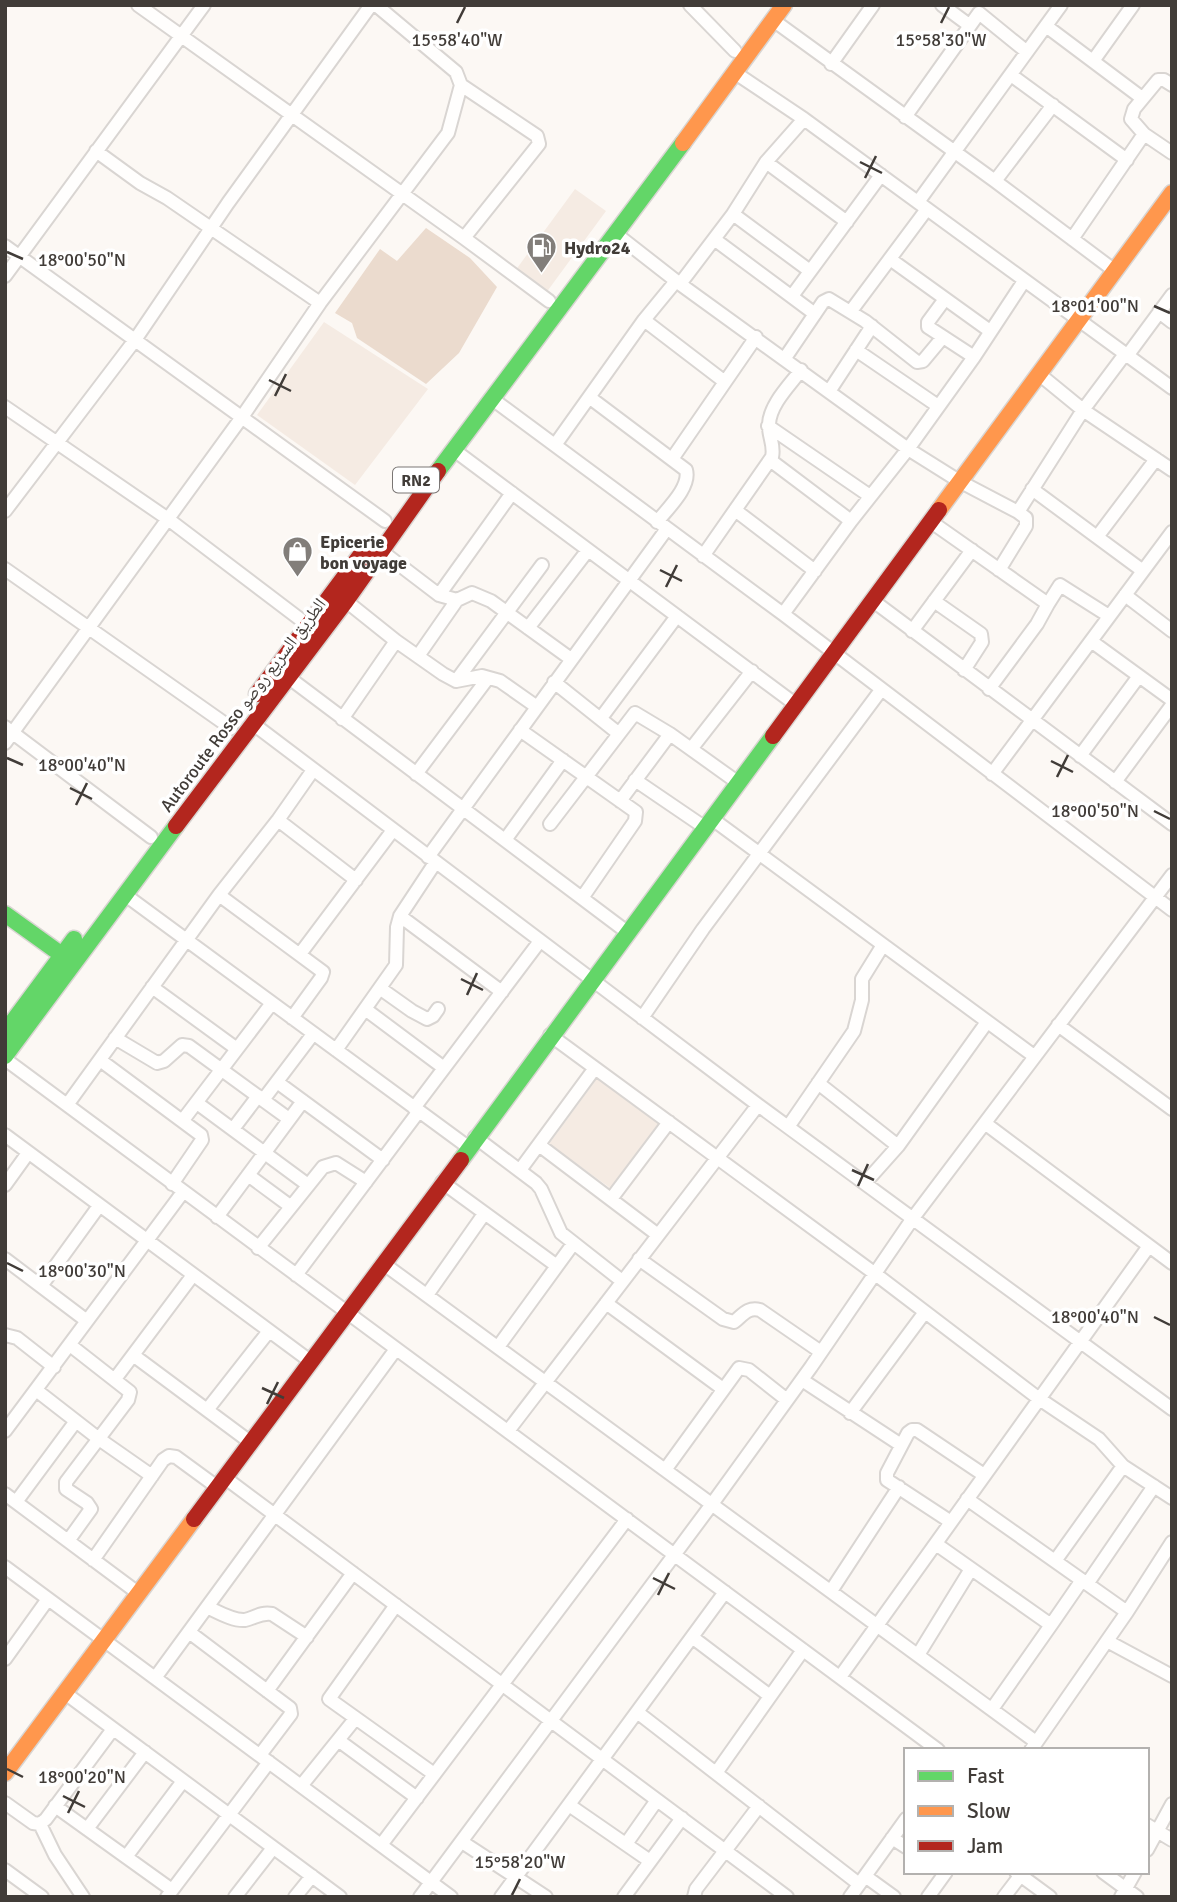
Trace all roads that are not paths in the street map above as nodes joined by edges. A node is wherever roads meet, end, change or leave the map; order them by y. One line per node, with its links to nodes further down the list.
1 (138, 5): 14 (street)
2 (204, 5): 14 (street)
3 (374, 5): 21 (street); 25 (street)
4 (690, 5): 15 (street)
5 (784, 5): 11 (main road, Autoroute Rosso الطريق السريع روصو / RN2)
6 (873, 5): 18 (street)
7 (942, 5): 12 (street)
8 (1061, 5): 13 (street)
9 (1133, 5): 17 (street)
10 (976, 9): 12 (street); 16 (street)
11 (771, 13): 15 (main road, Autoroute Rosso الطريق السريع روصو / RN2); 18 (street); 19 (main road, Autoroute Rosso الطريق السريع روصو / RN2)
12 (969, 25): 26 (street)
13 (1046, 26): 16 (street); 17 (street)
14 (181, 36): 25 (street); 29 (street)
15 (735, 51): 57 (main road, Autoroute Rosso الطريق السريع روصو / RN2)
16 (1027, 52): 20 (street)
17 (1093, 61): 23 (street)
18 (831, 64): 26 (street)
19 (734, 72): 27 (street); 42 (main road, Autoroute Rosso الطريق السريع روصو / RN2)
20 (1011, 75): 24 (street); 30 (street)
21 (461, 85): 36 (street); 43 (street)
22 (1172, 85): 23 (street)
23 (1142, 98): 28 (street)
24 (1053, 105): 32 (street); 35 (street)
25 (292, 115): 36 (street); 41 (street)
26 (905, 117): 30 (street)
27 (804, 119): 33 (street); 34 (street)
28 (1143, 134): 31 (street); 32 (street)
29 (96, 152): 41 (street); 47 (street)
30 (954, 153): 35 (street); 38 (street)
31 (1172, 153)
32 (1127, 160): 45 (street)
33 (766, 162): 39 (street); 40 (street)
34 (881, 175): 38 (street); 40 (street)
35 (995, 181): 45 (street)
36 (402, 193): 43 (street); 58 (street)
37 (1172, 194): 50 (main road)
38 (923, 205): 48 (street); 52 (street)
39 (733, 214): 44 (street); 49 (street)
40 (847, 222): 49 (street)
41 (211, 229): 58 (street); 69 (street)
42 (616, 234): 53 (street); 80 (main road, Autoroute Rosso الطريق السريع روصو / RN2)
43 (464, 237): 57 (street)
44 (714, 239): 53 (street); 55 (street)
45 (1072, 239): 50 (street)
46 (5, 246): 47 (street)
47 (19, 256): 51 (street); 69 (street)
48 (890, 259): 56 (street); 59 (street)
49 (810, 271): 55 (street)
50 (1115, 271): 63 (main road)
51 (5, 276)
52 (1024, 281): 63 (street); 66 (street)
53 (678, 282): 62 (street); 67 (street)
54 (1172, 295): 60 (street)
55 (792, 296): 61 (street)
56 (945, 299): 66 (street); 68 (street)
57 (549, 301): 103 (main road, Autoroute Rosso الطريق السريع روصو / RN2)
58 (320, 303): 84 (street)
59 (851, 312): 61 (street); 65 (street)
60 (1159, 312): 64 (street); 71 (street)
61 (815, 314): 73 (street)
62 (644, 320): 76 (street); 79 (street)
63 (1079, 320): 71 (street); 75 (main road)
64 (1172, 322)
65 (872, 326): 68 (street); 70 (street)
66 (990, 331): 72 (street)
67 (755, 337): 73 (street); 76 (street)
68 (943, 337): 72 (street)
69 (135, 340): 84 (street); 86 (street)
70 (856, 351): 78 (street); 81 (street)
71 (1126, 355): 77 (street); 83 (street)
72 (974, 357): 81 (street)
73 (785, 358): 74 (street)
74 (801, 370): 78 (street); 85 (street)
75 (1039, 374): 83 (street); 94 (main road)
76 (725, 382): 90 (street)
77 (1172, 388)
78 (830, 390): 88 (street)
79 (589, 397): 87 (street); 90 (street)
80 (491, 398): 87 (street); 89 (main road, Autoroute Rosso الطريق السريع روصو / RN2)
81 (938, 406): 88 (street)
82 (5, 407): 86 (street)
83 (1083, 410): 91 (street); 95 (street)
84 (242, 417): 101 (street); 103 (street)
85 (768, 426): 92 (street); 97 (street)
86 (58, 444): 99 (street); 101 (street)
87 (555, 445): 105 (street)
88 (908, 449): 94 (street); 97 (street)
89 (453, 450): 96 (street); 108 (main road, Autoroute Rosso الطريق السريع روصو / RN2)
90 (673, 459): 105 (street)
91 (1156, 459): 93 (street); 107 (street)
92 (770, 460): 98 (street); 104 (street)
93 (1172, 470)
94 (960, 481): 100 (street); 102 (main road)
95 (1032, 489): 100 (street); 107 (street)
96 (512, 493): 109 (street); 119 (street)
97 (870, 496): 104 (street)
98 (735, 510): 111 (street); 115 (street)
99 (5, 511)
100 (1018, 512): 114 (street)
101 (168, 519): 130 (street); 131 (street)
102 (930, 520): 110 (street); 121 (main road)
103 (386, 521): 125 (main road, Autoroute Rosso الطريق السريع روصو / RN2)
104 (851, 521): 115 (street)
105 (662, 526): 111 (street); 117 (street)
106 (1172, 532): 116 (street)
107 (1097, 537): 116 (street)
108 (380, 550): 119 (street); 122 (main road, Autoroute Rosso الطريق السريع روصو / RN2)
109 (588, 550): 117 (street); 132 (street)
110 (972, 550): 114 (street); 123 (street)
111 (703, 556): 127 (street)
112 (542, 565): 126 (street)
113 (5, 569): 131 (street)
114 (999, 570): 124 (street)
115 (815, 571): 127 (street)
116 (1143, 571): 118 (street)
117 (629, 580): 128 (street); 139 (street)
118 (1125, 595): 129 (street); 134 (street)
119 (439, 596): 120 (street)
120 (457, 600): 126 (street); 138 (street)
121 (872, 600): 133 (street); 137 (main road)
122 (346, 601): 125 (main road, Autoroute Rosso الطريق السريع روصو / RN2); 136 (street)
123 (934, 601): 133 (street); 140 (street)
124 (1048, 604): 129 (street); 147 (street)
125 (330, 610): 130 (main road, Autoroute Rosso الطريق السريع روصو / RN2); 143 (main road, Autoroute Rosso الطريق السريع روصو / RN2)
126 (507, 612): 132 (street); 145 (street)
127 (783, 614): 137 (street)
128 (677, 616): 141 (street); 149 (street)
129 (1109, 616): 135 (street)
130 (309, 626): 158 (main road, Autoroute Rosso الطريق السريع روصو / RN2)
131 (88, 628): 158 (street); 161 (street)
132 (528, 628): 139 (street)
133 (912, 631): 140 (street)
134 (1172, 631)
135 (1091, 640): 142 (street); 156 (street)
136 (396, 641): 138 (street); 155 (street)
137 (833, 653): 148 (street); 151 (main road)
138 (418, 656): 145 (street)
139 (571, 659): 146 (street)
140 (964, 670): 147 (street)
141 (752, 671): 151 (street); 163 (street)
142 (1139, 676): 150 (street); 164 (street)
143 (289, 677): 155 (street); 157 (main road, Autoroute Rosso الطريق السريع روصو / RN2)
144 (488, 678): 145 (street); 152 (street); 167 (street)
145 (456, 681)
146 (554, 682): 152 (street); 154 (street)
147 (989, 689): 156 (street)
148 (881, 690): 168 (street); 182 (street)
149 (617, 697): 153 (street); 154 (street)
150 (1172, 702): 172 (street)
151 (795, 704): 171 (main road)
152 (537, 707): 159 (street)
153 (635, 713): 160 (street); 162 (street)
154 (601, 718): 160 (street)
155 (342, 719): 167 (street)
156 (1032, 721): 164 (street); 168 (street)
157 (252, 723): 166 (street); 186 (main road, Autoroute Rosso الطريق السريع روصو / RN2)
158 (231, 728): 180 (main road, Autoroute Rosso الطريق السريع روصو / RN2)
159 (520, 730): 165 (street); 174 (street)
160 (618, 733): 169 (street)
161 (8, 734): 180 (street)
162 (670, 734): 163 (street); 170 (street)
163 (691, 749): 171 (street)
164 (1080, 756): 172 (street)
165 (562, 760): 169 (street); 181 (street)
166 (313, 770): 175 (street); 179 (street)
167 (416, 774): 174 (street)
168 (992, 774): 189 (street)
169 (585, 776): 173 (street); 177 (street)
170 (635, 780): 173 (street); 176 (street)
171 (737, 782): 176 (main road)
172 (1115, 782): 178 (street)
173 (620, 801): 188 (street)
174 (463, 809): 181 (street); 183 (street)
175 (278, 820): 185 (street); 187 (street)
176 (707, 822): 182 (street); 193 (main road)
177 (550, 824)
178 (1172, 824)
179 (393, 830): 183 (street); 185 (street)
180 (151, 837): 198 (main road, Autoroute Rosso الطريق السريع روصو / RN2)
181 (505, 840): 188 (street)
182 (761, 854): 196 (street); 206 (street)
183 (431, 860): 192 (street); 195 (street)
184 (1172, 875): 189 (street)
185 (356, 880): 197 (street)
186 (124, 894): 194 (street); 217 (main road, Autoroute Rosso الطريق السريع روصو / RN2)
187 (219, 895): 194 (street); 197 (street)
188 (582, 898): 193 (street)
189 (1155, 898): 190 (street); 209 (street)
190 (1172, 910)
191 (5, 914): 198 (main road)
192 (400, 916): 201 (street); 202 (street)
193 (627, 932): 199 (main road)
194 (187, 941): 200 (street); 203 (street)
195 (540, 941): 199 (street); 202 (street)
196 (883, 945): 208 (street); 223 (street)
197 (300, 954): 207 (street)
198 (62, 955): 210 (main road, Autoroute Rosso الطريق السريع روصو / RN2)
199 (591, 980): 206 (street); 212 (main road)
200 (152, 986): 213 (street); 214 (street)
201 (381, 989): 204 (street); 205 (street)
202 (502, 992): 219 (street)
203 (272, 1003): 207 (street); 214 (street)
204 (365, 1009): 215 (street); 219 (street)
205 (438, 1009)
206 (642, 1017): 228 (street)
207 (292, 1018): 211 (street)
208 (987, 1022): 216 (street); 240 (street)
209 (1058, 1025): 216 (street); 230 (street)
210 (5, 1032)
211 (313, 1034): 215 (street); 222 (street)
212 (550, 1035): 220 (street); 238 (main road)
213 (115, 1038): 218 (street); 221 (street)
214 (237, 1049): 221 (street)
215 (336, 1050): 229 (street)
216 (1034, 1056): 234 (street)
217 (5, 1057): 227 (street)
218 (100, 1060): 227 (street); 232 (street)
219 (444, 1068): 229 (street)
220 (595, 1068): 233 (street); 239 (street)
221 (222, 1069): 224 (street); 226 (street)
222 (277, 1082): 224 (street); 225 (street)
223 (818, 1083): 235 (street); 240 (street)
224 (261, 1098): 231 (street); 236 (street)
225 (303, 1101): 231 (street); 244 (street)
226 (197, 1103): 232 (street); 236 (street)
227 (67, 1105): 250 (street)
228 (758, 1105): 235 (street); 243 (street)
229 (417, 1109): 238 (street); 244 (street)
230 (1172, 1110)
231 (289, 1119): 242 (street)
232 (183, 1120): 250 (street)
233 (669, 1122): 243 (street); 254 (street)
234 (986, 1124): 259 (street); 263 (street)
235 (788, 1126): 249 (street)
236 (233, 1129): 242 (street)
237 (5, 1135): 241 (street)
238 (471, 1142): 245 (street); 248 (main road)
239 (539, 1145): 245 (street); 254 (street)
240 (898, 1146): 249 (street)
241 (28, 1153): 251 (street); 255 (street)
242 (264, 1153): 246 (street); 252 (street)
243 (717, 1158): 260 (street); 270 (street)
244 (383, 1160): 247 (street)
245 (520, 1170): 262 (street)
246 (248, 1175): 256 (street); 258 (street)
247 (366, 1182): 252 (street); 272 (street)
248 (442, 1182): 257 (street); 268 (main road)
249 (865, 1183): 259 (street)
250 (172, 1184): 253 (street)
251 (5, 1185)
252 (308, 1185): 256 (street)
253 (183, 1192): 258 (street); 261 (street)
254 (611, 1199): 260 (street)
255 (99, 1206): 261 (street); 274 (street)
256 (290, 1206): 264 (street)
257 (484, 1213): 269 (street); 275 (street)
258 (217, 1217): 264 (street)
259 (913, 1219): 270 (street); 282 (street)
260 (658, 1235): 266 (street)
261 (147, 1241): 271 (street); 279 (street)
262 (573, 1244): 269 (street); 273 (street)
263 (1149, 1246): 267 (street); 282 (street)
264 (258, 1248): 272 (street)
265 (5, 1259): 274 (street)
266 (639, 1259): 273 (street); 286 (street)
267 (1172, 1263)
268 (384, 1264): 275 (street); 278 (main road)
269 (557, 1266): 284 (street)
270 (874, 1273): 277 (street); 286 (street)
271 (192, 1275): 280 (street); 287 (street)
272 (296, 1275): 278 (street)
273 (622, 1281): 276 (street)
274 (41, 1286): 279 (street)
275 (427, 1294): 284 (street)
276 (606, 1303): 292 (street); 293 (street)
277 (925, 1311): 295 (street); 299 (street)
278 (346, 1313): 285 (street); 288 (main road)
279 (87, 1321): 283 (street)
280 (269, 1331): 288 (street); 298 (street)
281 (5, 1335): 289 (street)
282 (1079, 1342): 295 (street); 297 (street)
283 (69, 1345): 289 (street); 290 (street)
284 (498, 1347): 292 (street)
285 (396, 1349): 302 (street); 317 (street)
286 (821, 1352): 291 (street)
287 (133, 1355): 290 (street); 298 (street)
288 (310, 1361): 304 (main road)
289 (54, 1367): 294 (street)
290 (115, 1379): 303 (street)
291 (802, 1380): 296 (street); 299 (street)
292 (545, 1382): 302 (street); 307 (street)
293 (723, 1388): 296 (street); 307 (street)
294 (36, 1390): 300 (street); 301 (street)
295 (1038, 1398): 306 (street); 308 (street)
296 (787, 1400): 316 (street)
297 (1172, 1409)
298 (207, 1410): 304 (street)
299 (850, 1413): 305 (street)
300 (76, 1421): 303 (street); 313 (street)
301 (5, 1431)
302 (508, 1431): 318 (street)
303 (99, 1439): 309 (street); 320 (street)
304 (250, 1442): 310 (main road)
305 (901, 1445): 308 (street); 312 (street)
306 (1123, 1466): 311 (street); 325 (street)
307 (665, 1469): 316 (street)
308 (984, 1475): 315 (street)
309 (152, 1476): 310 (street); 324 (street)
310 (221, 1482): 317 (street); 332 (main road)
311 (1154, 1486): 314 (street); 329 (street)
312 (899, 1487): 319 (street); 330 (street)
313 (10, 1498): 320 (street)
314 (1172, 1498)
315 (967, 1500): 319 (street); 325 (street)
316 (712, 1504): 323 (street); 330 (street)
317 (275, 1514): 328 (street); 335 (street)
318 (626, 1519): 323 (street); 350 (street)
319 (951, 1522): 322 (street)
320 (68, 1541): 324 (street)
321 (1172, 1542): 336 (street)
322 (936, 1544): 327 (street); 337 (street)
323 (674, 1555): 331 (street); 357 (street)
324 (93, 1560): 332 (street)
325 (1055, 1561): 329 (street)
326 (5, 1567): 333 (street)
327 (971, 1569): 338 (street); 345 (street)
328 (353, 1573): 334 (street); 340 (street)
329 (1085, 1582): 336 (street); 338 (street)
330 (831, 1591): 337 (street)
331 (725, 1592): 341 (street); 344 (street)
332 (138, 1593): 342 (main road)
333 (48, 1599): 342 (street); 346 (street)
334 (396, 1605): 350 (street); 356 (street)
335 (207, 1607): 339 (street); 340 (street)
336 (1127, 1612): 343 (street)
337 (878, 1625): 345 (street); 348 (street)
338 (1051, 1625): 354 (street)
339 (189, 1632): 349 (street); 351 (street)
340 (307, 1637): 351 (street)
341 (692, 1637): 353 (street); 355 (street)
342 (104, 1640): 349 (street); 352 (main road)
343 (1107, 1641): 347 (street); 360 (street)
344 (803, 1650): 348 (street); 353 (street)
345 (918, 1655): 354 (street)
346 (5, 1659)
347 (1172, 1676)
348 (840, 1677): 361 (street)
349 (155, 1678): 363 (street)
350 (502, 1684): 357 (street); 367 (street)
351 (267, 1691): 363 (street)
352 (65, 1693): 358 (street); 365 (main road)
353 (770, 1696): 366 (street)
354 (992, 1709): 360 (street)
355 (637, 1712): 364 (street); 366 (street)
356 (355, 1719): 359 (street); 367 (street)
357 (551, 1721): 364 (street); 385 (street)
358 (114, 1729): 362 (street); 375 (street)
359 (338, 1740): 369 (street); 370 (street)
360 (1034, 1746)
361 (935, 1748)
362 (145, 1752): 368 (street); 382 (street)
363 (264, 1758): 369 (street); 377 (street)
364 (603, 1759): 371 (street); 374 (street)
365 (5, 1773)
366 (716, 1773): 376 (street)
367 (434, 1774): 370 (street)
368 (183, 1781): 377 (street); 391 (street)
369 (301, 1786): 387 (street)
370 (417, 1798): 387 (street)
371 (657, 1800): 378 (street); 386 (street)
372 (5, 1803): 380 (street)
373 (1172, 1804): 381 (street)
374 (569, 1805): 386 (street); 399 (street)
375 (55, 1806): 380 (street); 382 (street)
376 (760, 1807): 390 (street); 400 (street)
377 (229, 1815): 389 (street); 402 (street)
378 (682, 1818): 390 (street); 392 (street)
379 (904, 1822): 383 (street)
380 (40, 1824): 405 (street)
381 (1152, 1828): 384 (street)
382 (87, 1829): 391 (street)
383 (892, 1838): 388 (street); 400 (street)
384 (1172, 1840)
385 (462, 1842): 399 (street); 401 (street)
386 (626, 1844): 392 (street)
387 (381, 1845): 401 (street)
388 (904, 1846)
389 (274, 1848): 398 (street); 406 (street)
390 (726, 1851): 414 (street); 415 (street)
391 (126, 1857): 402 (street)
392 (650, 1861): 413 (street)
393 (5, 1870): 404 (street)
394 (944, 1874): 418 (street)
395 (1020, 1874): 419 (street); 420 (street)
396 (1105, 1874): 403 (street)
397 (1134, 1874): 403 (street)
398 (312, 1876): 407 (street); 408 (street)
399 (517, 1876): 411 (street); 412 (street)
400 (862, 1880): 416 (street); 417 (street)
401 (432, 1882): 409 (street); 410 (street)
402 (170, 1894)
403 (1128, 1894)
404 (42, 1897)
405 (83, 1897)
406 (235, 1897)
407 (295, 1897)
408 (340, 1897)
409 (420, 1897)
410 (451, 1897)
411 (502, 1897)
412 (546, 1897)
413 (624, 1897)
414 (694, 1897)
415 (788, 1897)
416 (850, 1897)
417 (894, 1897)
418 (928, 1897)
419 (1004, 1897)
420 (1050, 1897)

